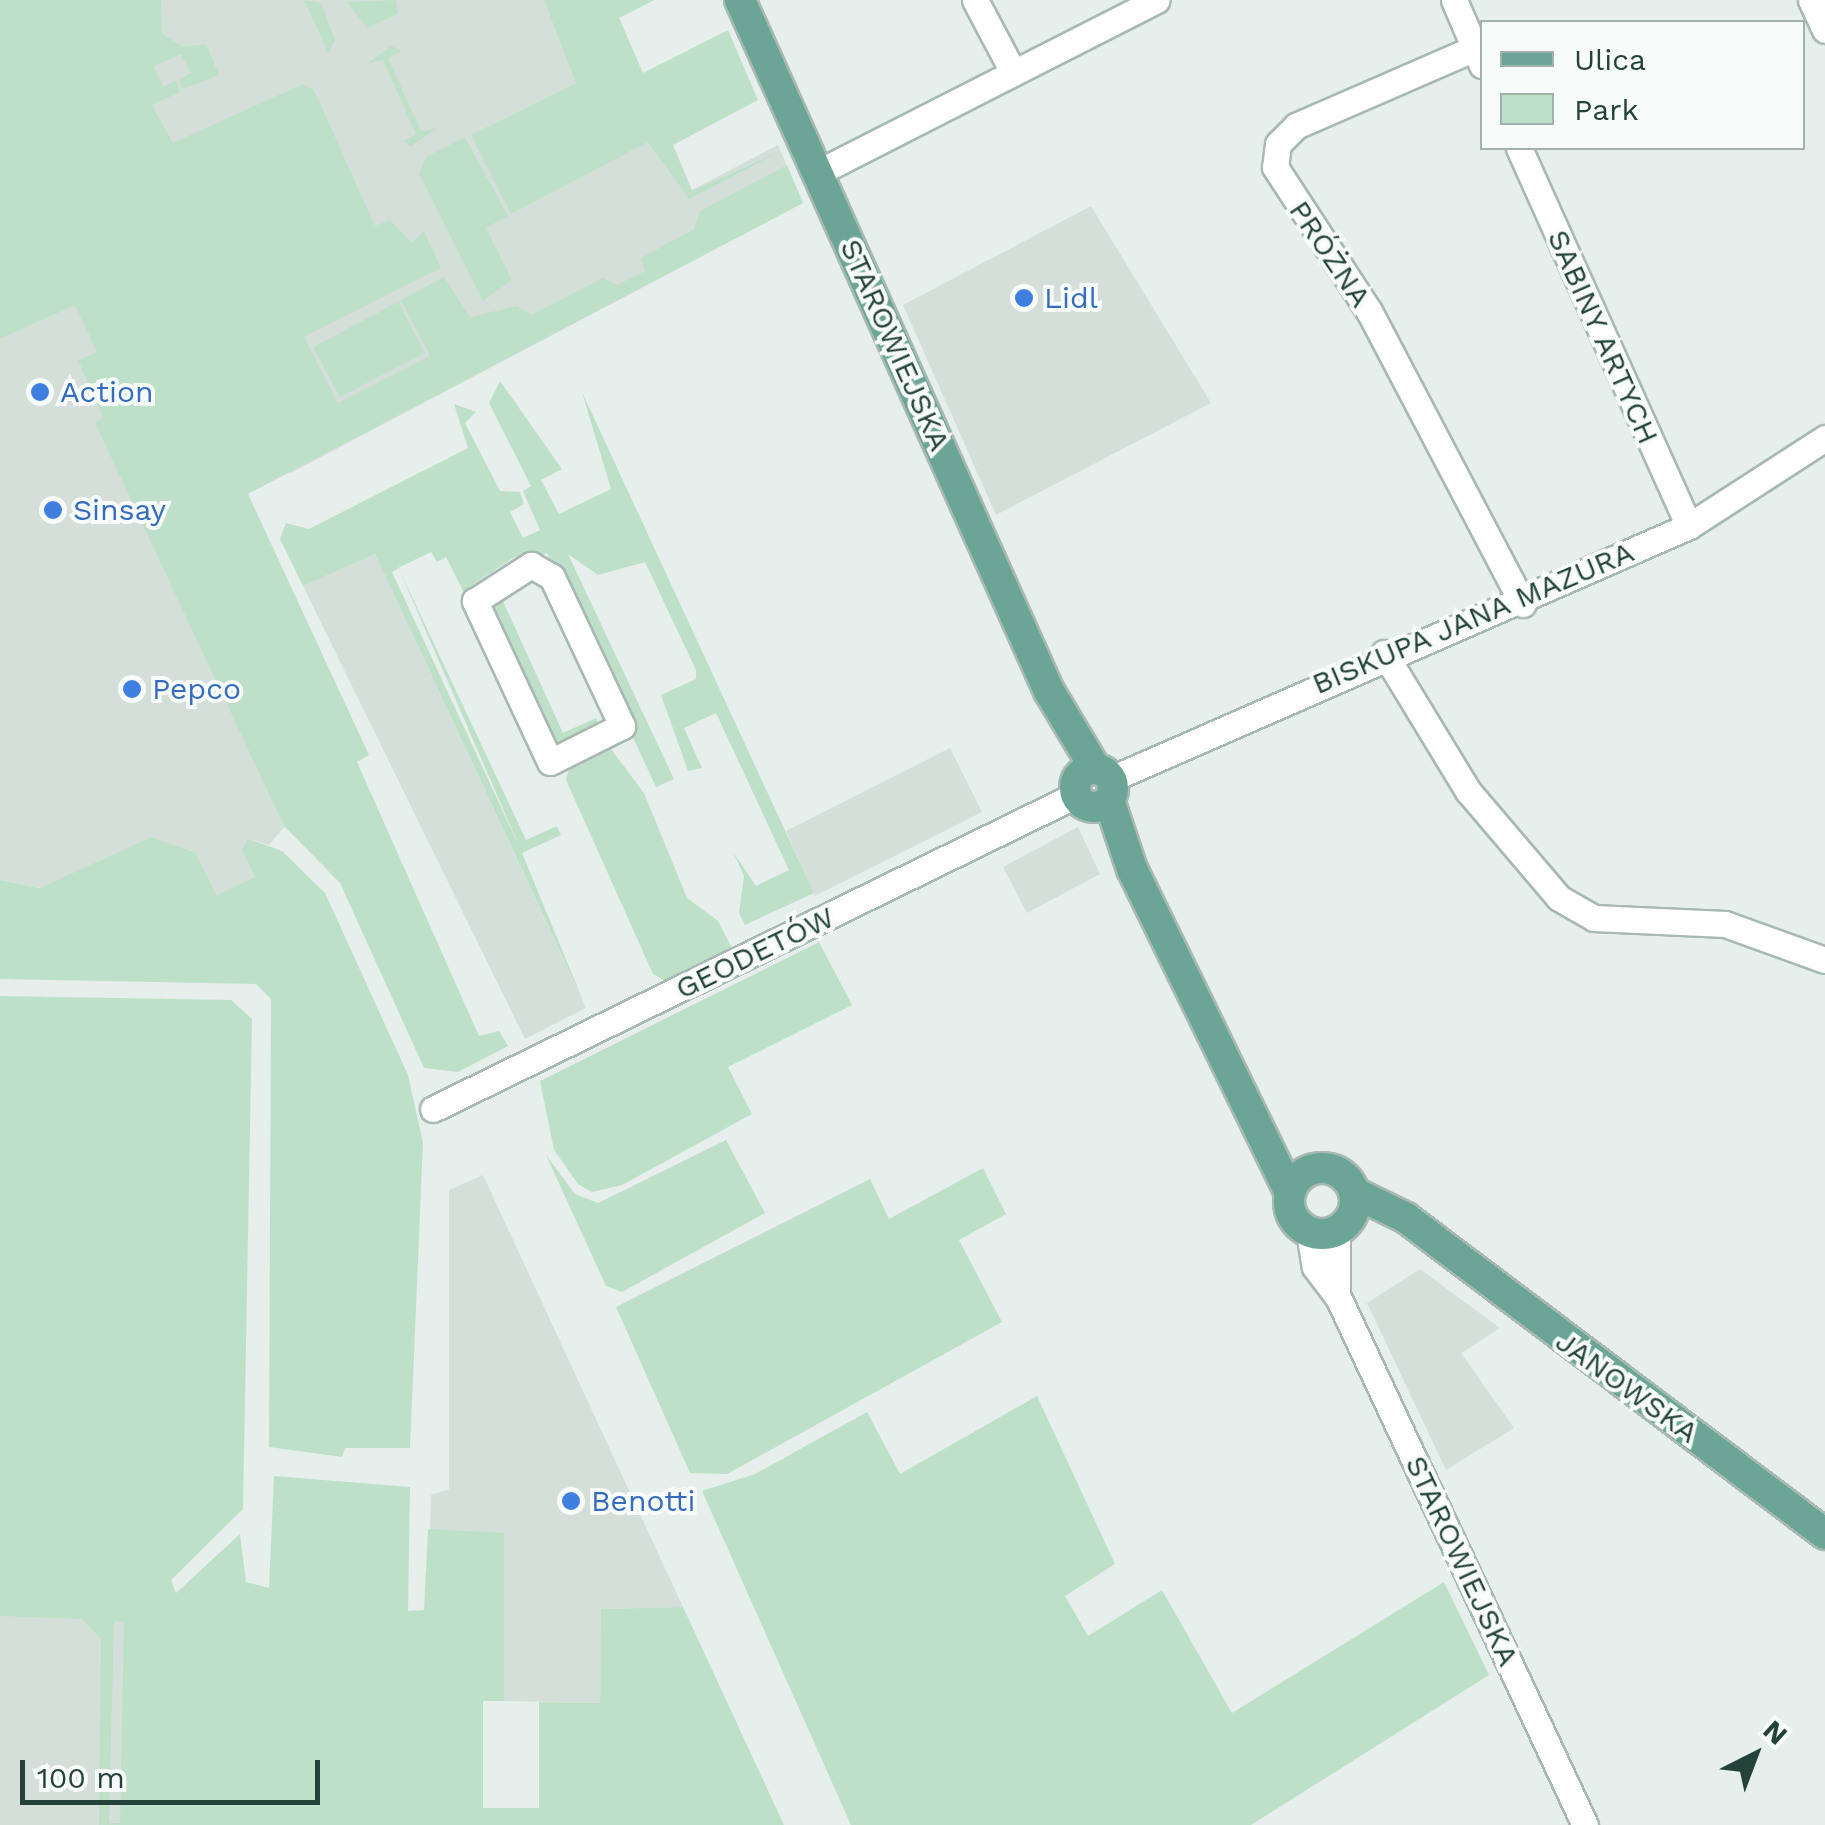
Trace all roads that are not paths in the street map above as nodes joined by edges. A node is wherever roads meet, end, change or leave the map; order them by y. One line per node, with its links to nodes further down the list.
1 (740, 0): 8 (main road, STAROWIEJSKA)
2 (976, 0): 6 (street)
3 (1156, 0): 6 (street)
4 (1454, 0): 5 (street, PRÓŻNA)
5 (1479, 56): 11 (street, PRÓŻNA)
6 (1012, 70): 8 (street)
7 (1520, 150): 10 (street, SABINY ARTYCH)
8 (817, 173): 14 (main road, STAROWIEJSKA)
9 (1825, 438): 10 (street, BISKUPA JANA MAZURA)
10 (1689, 526): 11 (street, BISKUPA JANA MAZURA)
11 (1523, 604): 12 (street, BISKUPA JANA MAZURA)
12 (1384, 653): 14 (street, BISKUPA JANA MAZURA); 15 (street)
13 (550, 762): 13 (street)
14 (1093, 788): 16 (street, GEODETÓW); 17 (main road, STAROWIEJSKA)
15 (1825, 960)
16 (434, 1109)
17 (1251, 1119): 18 (main road, STAROWIEJSKA); 19 (main road, STAROWIEJSKA)
18 (1312, 1169): 19 (main road); 20 (main road, STAROWIEJSKA)
19 (1290, 1193): 20 (main road, STAROWIEJSKA)
20 (1338, 1218): 21 (main road, JANOWSKA); 22 (street, STAROWIEJSKA)
21 (1825, 1534)
22 (1584, 1825)

